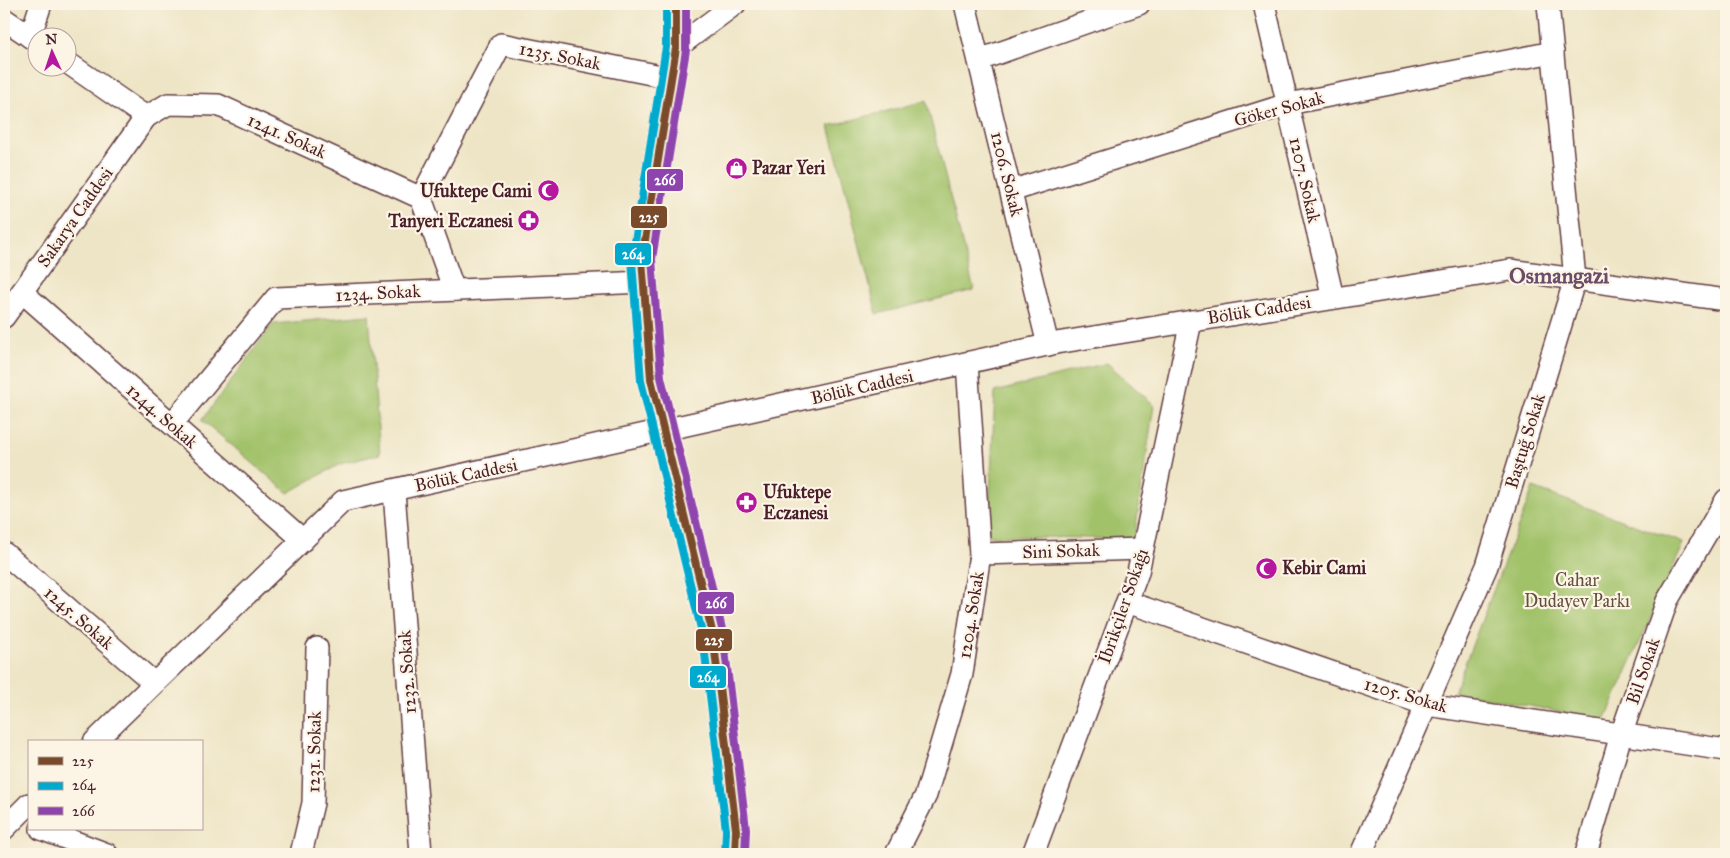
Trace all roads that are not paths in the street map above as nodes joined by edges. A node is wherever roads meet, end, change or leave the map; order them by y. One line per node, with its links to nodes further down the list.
1 (41, 4): 9 (street)
2 (676, 4): 11 (main road)
3 (736, 4): 11 (street)
4 (965, 4): 13 (street, 1206. Sokak)
5 (1139, 4): 13 (street)
6 (1264, 4): 16 (street, 1207. Sokak)
7 (1548, 4): 12 (street, Baştuğ Sokak)
8 (4, 19): 10 (street)
9 (36, 28)
10 (28, 36)
11 (676, 48): 15 (main road)
12 (1553, 52): 16 (street, Göker Sokak); 20 (street, Baştuğ Sokak)
13 (979, 60): 18 (street, 1206. Sokak)
14 (78, 70): 17 (street)
15 (671, 78): 19 (street, 1235. Sokak); 21 (main road)
16 (1288, 104): 18 (street, Göker Sokak); 24 (street, 1207. Sokak)
17 (146, 117): 19 (street, 1241. Sokak); 23 (street, Sakarya Caddesi)
18 (1011, 191): 28 (street, 1206. Sokak)
19 (421, 198): 22 (street)
20 (1575, 279): 24 (street, Bölük Caddesi); 25 (street, Bölük Caddesi); 41 (street, Baştuğ Sokak)
21 (644, 282): 22 (street, 1234. Sokak); 31 (main road)
22 (454, 290): 30 (street, 1234. Sokak)
23 (22, 292): 26 (street, Sakarya Caddesi); 30 (street, 1244. Sokak)
24 (1333, 298): 27 (street, Bölük Caddesi)
25 (1726, 300)
26 (4, 317)
27 (1191, 321): 28 (street, Bölük Caddesi); 35 (street, İbrikçiler Sokağı)
28 (1048, 345): 29 (street, Bölük Caddesi)
29 (967, 363): 31 (street, Bölük Caddesi); 37 (street, 1204. Sokak)
30 (172, 424): 34 (street, 1244. Sokak)
31 (664, 431): 32 (street, Bölük Caddesi); 51 (main road)
32 (394, 490): 34 (street, Bölük Caddesi); 50 (street, 1232. Sokak)
33 (1726, 500): 42 (street, Bil Sokak)
34 (303, 540): 40 (street, Bölük Caddesi)
35 (1143, 549): 37 (street, Sini Sokak); 38 (street, İbrikçiler Sokağı)
36 (4, 553): 40 (street, 1245. Sokak)
37 (980, 554): 52 (street, 1204. Sokak)
38 (1127, 602): 41 (street, 1205. Sokak); 53 (street, İbrikçiler Sokağı)
39 (317, 648): 49 (street, 1231. Sokak)
40 (154, 683): 43 (street, Bölük Caddesi)
41 (1427, 705): 42 (street, 1205. Sokak); 54 (street, Baştuğ Sokak)
42 (1621, 735): 44 (street, 1205. Sokak); 55 (street, Bil Sokak)
43 (96, 740)
44 (1726, 750)
45 (28, 805): 46 (street)
46 (15, 824)
47 (44, 830): 48 (street)
48 (107, 854)
49 (301, 854)
50 (421, 854)
51 (735, 854)
52 (896, 854)
53 (1033, 854)
54 (1362, 854)
55 (1586, 854)

